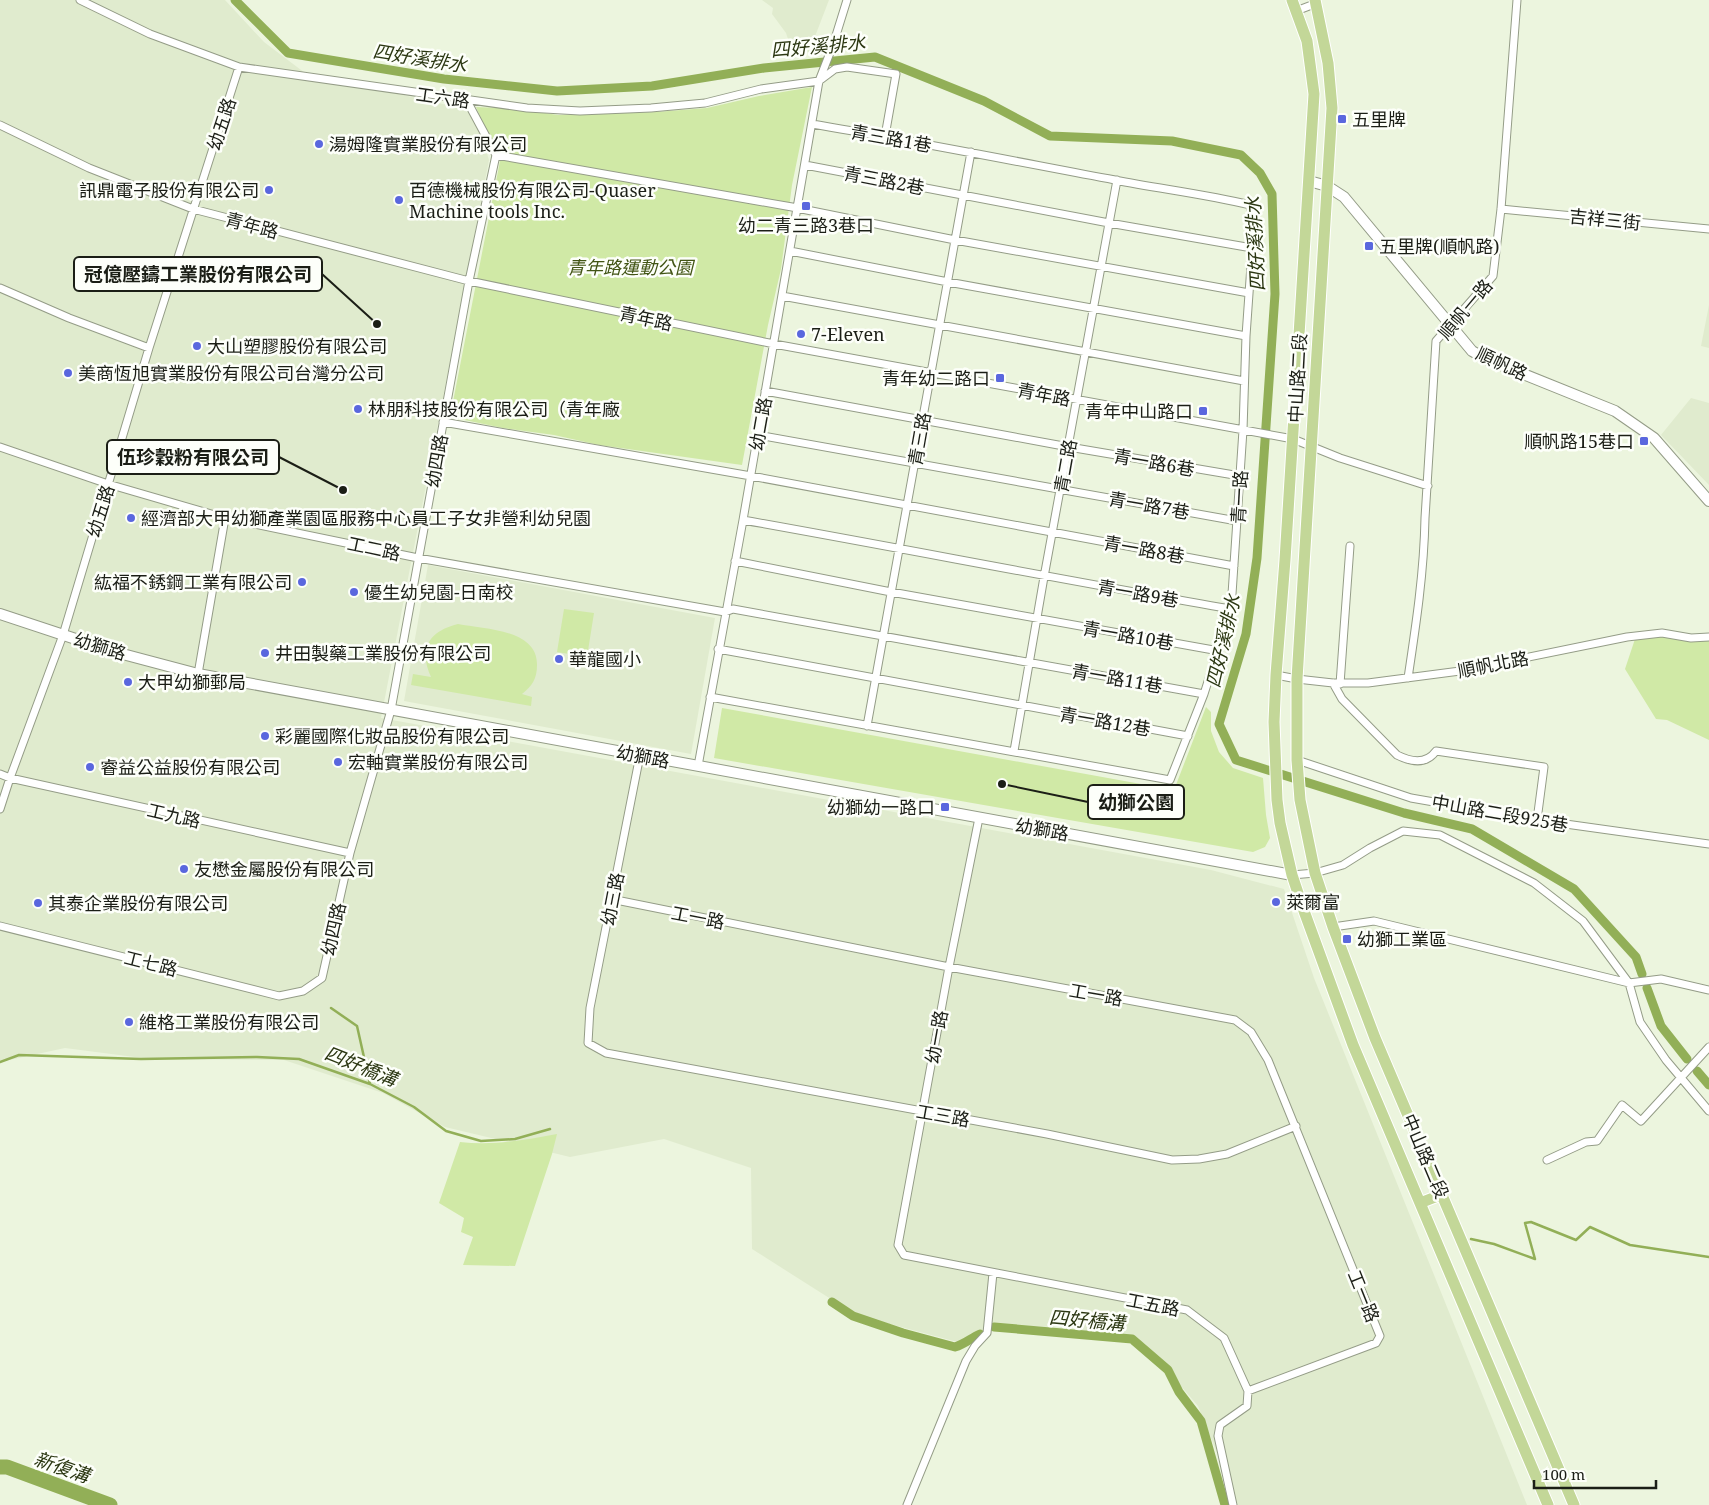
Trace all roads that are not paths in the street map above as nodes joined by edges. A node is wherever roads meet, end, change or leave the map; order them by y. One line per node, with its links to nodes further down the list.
1 (80, 0): 6 (street, 工六路)
2 (847, 0): 7 (street, 幼二路)
3 (1517, 0): 22 (street, 順帆一路)
4 (1316, 1): 5 (street); 17 (main road, 中山路二段)
5 (1294, 5): 16 (main road, 中山路二段)
6 (239, 67): 8 (street, 工六路); 20 (street, 幼五路)
7 (819, 81): 8 (street, 工六路); 9 (street, 幼二路); 11 (street)
8 (466, 100): 13 (street)
9 (812, 124): 11 (street, 青三路1巷); 14 (street, 幼二路)
10 (0, 125): 20 (street, 青年路)
11 (885, 136): 12 (street, 青三路1巷)
12 (971, 152): 15 (street, 青三路1巷); 18 (street, 青三路)
13 (496, 155): 21 (street); 29 (street, 幼四路)
14 (804, 165): 18 (street, 青三路2巷); 21 (street, 幼二路)
15 (1117, 180): 19 (street, 青三路1巷); 23 (street, 青二路)
16 (1309, 181): 17 (street); 49 (main road, 中山路二段)
17 (1327, 186): 35 (street, 順帆路); 52 (main road, 中山路二段)
18 (963, 195): 23 (street, 青三路2巷); 25 (street, 青三路)
19 (1250, 205): 26 (street, 青一路)
20 (194, 209): 29 (street, 青年路); 39 (street, 幼五路)
21 (797, 209): 25 (street); 27 (street, 幼二路)
22 (1501, 209): 24 (street, 吉祥三街); 35 (street, 順帆一路)
23 (1109, 223): 26 (street, 青三路2巷); 28 (street, 青二路)
24 (1709, 229)
25 (955, 240): 28 (street); 30 (street, 青三路)
26 (1252, 248): 32 (street, 青一路)
27 (790, 251): 30 (street); 33 (street, 幼二路)
28 (1101, 266): 32 (street); 34 (street, 青二路)
29 (469, 281): 38 (street, 青年路); 46 (street, 幼四路)
30 (948, 282): 34 (street); 36 (street, 青三路)
31 (0, 288): 39 (street)
32 (1248, 293): 37 (street, 青一路)
33 (782, 296): 36 (street); 38 (street, 幼二路)
34 (1094, 309): 37 (street); 40 (street, 青二路)
35 (1450, 325): 57 (street, 順帆一路); 59 (street, 順帆路)
36 (940, 326): 40 (street); 41 (street, 青三路)
37 (1246, 336): 42 (street, 青一路)
38 (774, 344): 41 (street, 青年路); 43 (street, 幼二路)
39 (149, 348): 56 (street, 幼五路)
40 (1086, 352): 42 (street); 44 (street, 青二路)
41 (930, 372): 44 (street, 青年路); 45 (street, 青三路)
42 (1244, 380): 47 (street, 青一路)
43 (765, 392): 45 (street, 青一路6巷); 48 (street, 幼二路)
44 (1077, 400): 47 (street, 青年路); 51 (street, 青二路)
45 (922, 419): 51 (street, 青一路6巷); 53 (street, 青三路)
46 (443, 422): 54 (street, 青一路8巷); 67 (street, 幼四路)
47 (1243, 430): 49 (street, 青年路); 55 (street, 青一路)
48 (758, 435): 53 (street, 青一路7巷); 54 (street, 幼二路)
49 (1293, 439): 52 (street, 青年路); 83 (main road, 中山路二段)
50 (0, 447): 56 (street, 工二路)
51 (1069, 447): 55 (street, 青一路6巷); 58 (street, 青二路)
52 (1310, 447): 57 (street, 青年路); 86 (main road, 中山路二段)
53 (914, 463): 58 (street, 青一路7巷); 60 (street, 青三路)
54 (751, 476): 60 (street, 青一路8巷); 62 (street, 幼二路)
55 (1240, 476): 63 (street, 青一路)
56 (108, 484): 61 (street, 工二路); 76 (street, 幼五路)
57 (1428, 486): 85 (street, 順帆一路)
58 (1061, 490): 63 (street, 青一路7巷); 64 (street, 青二路)
59 (1709, 501)
60 (907, 506): 64 (street, 青一路8巷); 66 (street, 青三路)
61 (225, 518): 67 (street, 工二路); 82 (street)
62 (743, 520): 66 (street, 青一路9巷); 68 (street, 幼二路)
63 (1237, 521): 69 (street, 青一路)
64 (1053, 533): 69 (street, 青一路8巷); 70 (street, 青二路)
65 (1350, 546): 87 (street)
66 (900, 548): 70 (street, 青一路9巷); 71 (street, 青三路)
67 (418, 558): 73 (street, 工二路); 91 (street, 幼四路)
68 (735, 561): 71 (street, 青一路10巷); 73 (street, 幼二路)
69 (1234, 566): 72 (street, 青一路)
70 (1044, 577): 72 (street, 青一路9巷); 75 (street, 青二路)
71 (891, 592): 75 (street, 青一路10巷); 77 (street, 青三路)
72 (1231, 609): 80 (street, 青一路)
73 (726, 612): 77 (street, 工二路); 79 (street, 幼二路)
74 (0, 614): 76 (street, 幼獅路)
75 (1037, 618): 80 (street, 青一路10巷); 81 (street, 青二路)
76 (63, 635): 82 (street, 幼獅路); 99 (street, 幼五路)
77 (883, 636): 81 (street, 青一路11巷); 84 (street, 青三路)
78 (1709, 637): 85 (street, 順帆北路)
79 (718, 650): 84 (street, 青一路12巷); 89 (street, 幼二路)
80 (1219, 651): 88 (street, 青一路)
81 (1029, 663): 88 (street, 青一路11巷); 90 (street, 青二路)
82 (198, 674): 91 (street, 幼獅路)
83 (1276, 675): 86 (street, 順帆北路); 106 (main road, 中山路二段)
84 (876, 678): 90 (street, 青一路12巷); 92 (street, 青三路)
85 (1408, 678): 87 (street, 順帆北路)
86 (1297, 679): 87 (street, 順帆北路); 96 (main road, 中山路二段)
87 (1337, 683): 102 (street)
88 (1204, 694): 93 (street, 青一路)
89 (710, 697): 92 (street); 97 (street, 幼二路)
90 (1022, 706): 93 (street, 青一路12巷); 94 (street, 青二路)
91 (391, 710): 95 (street, 幼獅路); 104 (street, 幼四路)
92 (867, 726): 94 (street)
93 (1188, 736): 94 (street, 青一路)
94 (1014, 751)
95 (640, 755): 97 (street, 幼獅路); 107 (street, 幼三路)
96 (1297, 760): 102 (street, 中山路二段925巷); 105 (main road, 中山路二段)
97 (698, 766): 101 (street, 幼獅路)
98 (0, 774): 99 (street, 工九路)
99 (10, 778): 100 (street, 幼五路); 104 (street, 工九路)
100 (0, 809)
101 (979, 818): 106 (street, 幼獅路); 110 (street, 幼一路)
102 (1537, 820): 103 (street, 中山路二段925巷)
103 (1709, 844)
104 (350, 854): 113 (street, 幼四路)
105 (1315, 873): 106 (street); 109 (main road, 中山路二段); 111 (street)
106 (1292, 875): 124 (main road, 中山路二段)
107 (612, 899): 110 (street, 工一路); 114 (street, 幼三路)
108 (0, 926): 113 (street, 工七路)
109 (1333, 927): 111 (street); 123 (main road, 中山路二段)
110 (949, 967): 120 (street, 幼一路); 121 (street, 工一路)
111 (1628, 983): 112 (street); 118 (street)
112 (1709, 990)
113 (303, 992)
114 (588, 1043): 120 (street, 工三路)
115 (1709, 1047): 116 (street)
116 (1703, 1053): 117 (street); 118 (street)
117 (1709, 1059)
118 (1681, 1077): 119 (street); 122 (street)
119 (1709, 1110)
120 (922, 1111): 121 (street, 工三路); 125 (street, 幼一路)
121 (1296, 1126): 127 (street, 工一路)
122 (1547, 1160)
123 (1442, 1194): 124 (main road); 131 (main road, 中山路二段)
124 (1420, 1203): 130 (main road, 中山路二段)
125 (904, 1256): 126 (street, 工五路)
126 (993, 1273): 127 (street, 工五路); 128 (street)
127 (1248, 1391): 129 (street)
128 (906, 1505)
129 (1233, 1505)
130 (1548, 1505)
131 (1574, 1505)

